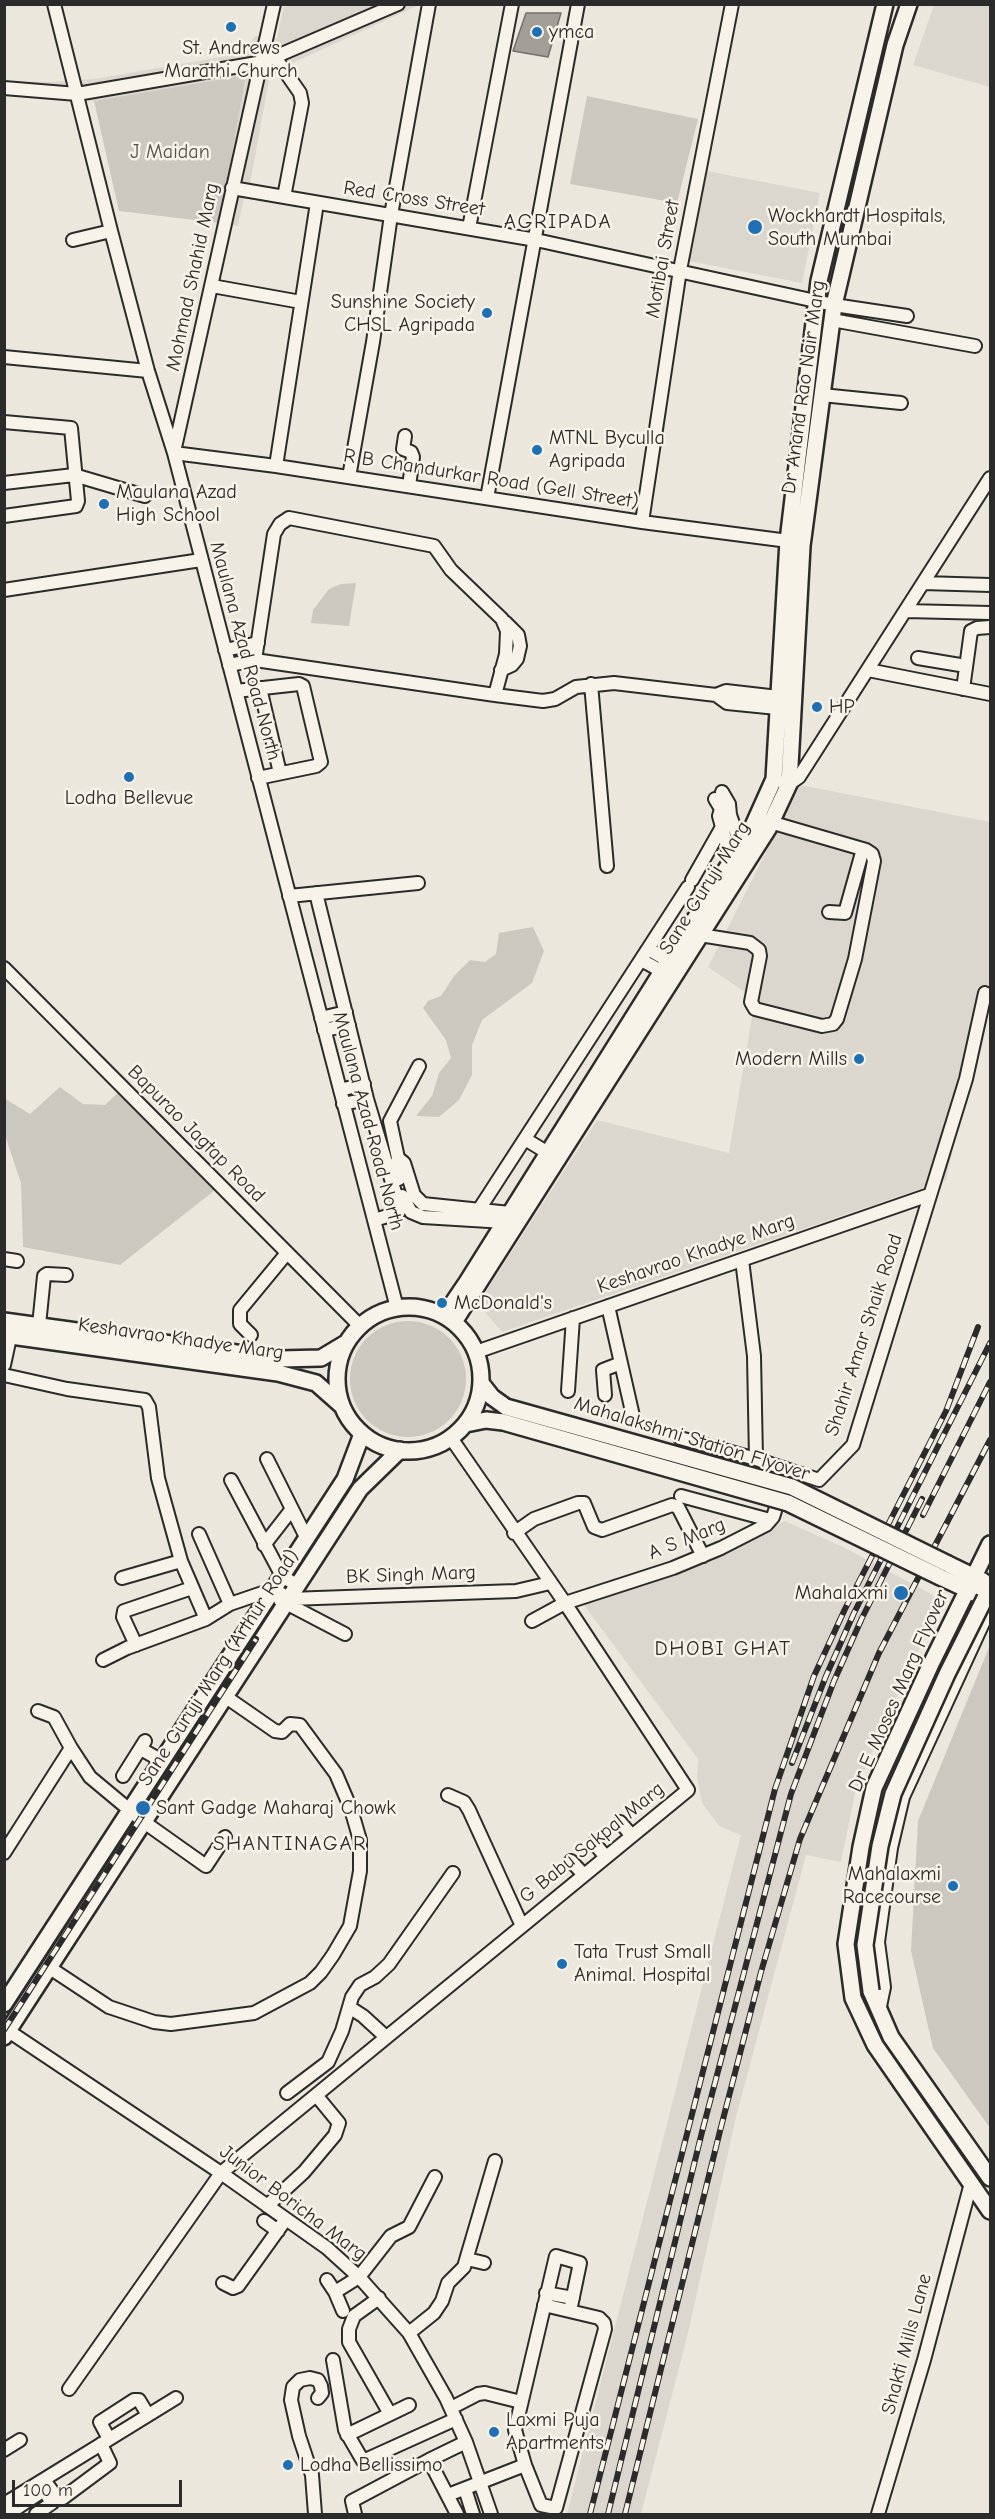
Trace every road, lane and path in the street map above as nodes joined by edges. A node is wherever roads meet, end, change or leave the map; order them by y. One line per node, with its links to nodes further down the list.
1 (54, 4): 12 (street, Maulana Azad Road North)
2 (274, 4): 10 (street, Mohmad Shahid Marg)
3 (398, 4): 10 (street)
4 (429, 4): 16 (street)
5 (512, 4): 17 (street)
6 (578, 4): 20 (street)
7 (732, 4): 21 (street, Motibai Street)
8 (885, 4): 23 (main road, Dr Anand Rao Nair Marg)
9 (904, 6): 25 (main road, Dr Anand Rao Nair Marg)
10 (269, 60): 12 (street); 13 (street, Mohmad Shahid Marg); 14 (street)
11 (4, 88): 12 (street)
12 (77, 94): 18 (street, Maulana Azad Road North)
13 (232, 188): 14 (street, Red Cross Street); 22 (street, Mohmad Shahid Marg)
14 (284, 197): 15 (street, Red Cross Street)
15 (317, 203): 16 (street, Red Cross Street); 24 (street)
16 (391, 215): 17 (street, Red Cross Street); 37 (street)
17 (469, 228): 20 (street, Red Cross Street)
18 (111, 231): 19 (street); 29 (street, Maulana Azad Road North)
19 (73, 240)
20 (536, 240): 21 (street, Red Cross Street); 42 (street)
21 (680, 270): 23 (street, Red Cross Street); 44 (street, Motibai Street)
22 (212, 285): 24 (street); 34 (street, Mohmad Shahid Marg)
23 (817, 300): 25 (street, Red Cross Street); 45 (main road, Dr Anand Rao Nair Marg)
24 (301, 302): 35 (street)
25 (833, 312): 26 (street); 27 (street); 30 (main road, Dr Anand Rao Nair Marg)
26 (907, 316)
27 (975, 346)
28 (4, 357): 29 (street)
29 (148, 371): 34 (street, Maulana Azad Road North)
30 (822, 395): 31 (street); 45 (main road, Dr Anand Rao Nair Marg)
31 (901, 403)
32 (4, 422): 36 (street)
33 (405, 436): 40 (street)
34 (174, 453): 35 (street, R B Chandurkar Road (Gell Street)); 46 (street, Maulana Azad Road North)
35 (276, 466): 37 (street, R B Chandurkar Road (Gell Street))
36 (74, 475): 39 (street); 41 (street); 43 (street)
37 (349, 477): 40 (street, R B Chandurkar Road (Gell Street))
38 (990, 478): 47 (street, Sane Guruji Marg)
39 (4, 483)
40 (409, 486): 42 (street, R B Chandurkar Road (Gell Street))
41 (145, 496)
42 (487, 498): 44 (street, R B Chandurkar Road (Gell Street))
43 (4, 516)
44 (642, 522): 45 (street, R B Chandurkar Road (Gell Street))
45 (795, 542): 66 (main road, Dr Anand Rao Nair Marg); 67 (main road, Dr Anand Rao Nair Marg)
46 (201, 560): 49 (street); 54 (street, Maulana Azad Road North)
47 (923, 583): 48 (street); 50 (street, Sane Guruji Marg)
48 (990, 585)
49 (4, 590)
50 (906, 611): 51 (street); 59 (street, Sane Guruji Marg)
51 (990, 613)
52 (990, 627): 58 (street)
53 (258, 643): 54 (street); 56 (street); 65 (street)
54 (225, 650): 57 (street, Maulana Azad Road North)
55 (918, 658): 58 (street)
56 (255, 660): 57 (street); 65 (street)
57 (229, 665): 63 (street, Maulana Azad Road North)
58 (966, 666): 62 (street)
59 (868, 670): 62 (street); 71 (street, Sane Guruji Marg)
60 (591, 684): 65 (street); 66 (street); 77 (street)
61 (260, 688): 63 (street); 68 (street); 68 (street)
62 (963, 688): 64 (street)
63 (236, 691): 69 (street, Maulana Azad Road North)
64 (990, 694)
65 (495, 695)
66 (778, 702): 67 (street); 70 (main road, Dr Anand Rao Nair Marg)
67 (794, 710): 71 (main road, Dr Anand Rao Nair Marg)
68 (280, 773): 69 (street)
69 (258, 778): 80 (street, Maulana Azad Road North)
70 (774, 779): 71 (street); 72 (main road, Sane Guruji Marg)
71 (789, 784): 72 (main road, Sane Guruji Marg)
72 (765, 820): 74 (main road, Sane Guruji Marg); 75 (street); 82 (main road, Sane Guruji Marg)
73 (722, 827): 74 (street); 76 (street); 83 (street)
74 (741, 846): 76 (main road, Sane Guruji Marg)
75 (863, 849): 81 (street); 82 (street)
76 (731, 861): 85 (main road, Sane Guruji Marg)
77 (607, 866)
78 (418, 883): 79 (street)
79 (316, 893): 80 (street); 87 (street)
80 (289, 896): 88 (street, Maulana Azad Road North)
81 (829, 912)
82 (700, 935): 85 (main road, Sane Guruji Marg)
83 (645, 955): 85 (street); 95 (street)
84 (4, 968): 102 (street, Bapurao Jagtap Road)
85 (671, 969): 96 (main road, Sane Guruji Marg)
86 (985, 993): 98 (street)
87 (346, 1012): 88 (street); 89 (street)
88 (322, 1024): 89 (street); 92 (street, Maulana Azad Road North)
89 (349, 1025): 91 (street)
90 (418, 1066): 97 (street)
91 (364, 1084): 92 (street); 93 (street)
92 (340, 1090): 94 (street, Maulana Azad Road North)
93 (367, 1099): 94 (street); 101 (street)
94 (344, 1104): 101 (street, Maulana Azad Road North)
95 (525, 1139): 96 (street); 99 (street)
96 (554, 1150): 100 (main road, Sane Guruji Marg); 108 (main road, Sane Guruji Marg)
97 (398, 1158): 99 (street); 100 (street)
98 (929, 1195): 103 (street, Keshavrao Khadye Marg); 130 (street, Shahir Amar Shaik Road)
99 (478, 1211): 100 (street)
100 (507, 1218): 108 (main road, Sane Guruji Marg)
101 (374, 1220): 106 (street, Maulana Azad Road North)
102 (287, 1253): 109 (street, Bapurao Jagtap Road); 112 (street)
103 (742, 1260): 105 (street, Keshavrao Khadye Marg); 129 (street)
104 (66, 1275): 111 (street)
105 (608, 1306): 107 (street, Keshavrao Khadye Marg); 115 (street)
106 (397, 1308): 108 (main road); 109 (main road)
107 (573, 1318): 114 (street, Keshavrao Khadye Marg); 119 (street)
108 (449, 1319): 114 (main road)
109 (360, 1326): 113 (main road)
110 (8, 1329): 111 (main road, Keshavrao Khadye Marg); 116 (street)
111 (38, 1333): 113 (main road, Keshavrao Khadye Marg); 121 (main road, Keshavrao Khadye Marg)
112 (251, 1335)
113 (346, 1343): 121 (main road)
114 (476, 1352): 118 (main road)
115 (621, 1363): 120 (street); 122 (street)
116 (4, 1365)
117 (4, 1375): 144 (street)
118 (482, 1383): 123 (main road); 148 (main road, Mahalakshmi Station Flyover, bridge)
119 (568, 1391)
120 (605, 1395)
121 (342, 1406): 124 (main road)
122 (633, 1416)
123 (466, 1424): 125 (main road); 148 (main road, Mahalakshmi Station Flyover, bridge)
124 (362, 1434): 127 (main road); 134 (main road, Sane Guruji Marg (Arthur Road))
125 (451, 1438): 127 (main road); 137 (street, G Babu Sakpal Marg)
126 (680, 1438): 129 (street)
127 (400, 1450): 135 (main road, Sane Guruji Marg (Arthur Road))
128 (267, 1459): 133 (street)
129 (756, 1459): 130 (street)
130 (787, 1471): 136 (street)
131 (231, 1480): 141 (street)
132 (681, 1496): 136 (street)
133 (292, 1509): 139 (street); 141 (street)
134 (326, 1510): 135 (main road); 139 (main road, Sane Guruji Marg (Arthur Road))
135 (341, 1519): 145 (main road, Sane Guruji Marg (Arthur Road))
136 (770, 1520): 143 (street, A S Marg)
137 (514, 1533): 143 (street); 147 (street, G Babu Sakpal Marg)
138 (199, 1534): 154 (street)
139 (307, 1539): 142 (main road, Sane Guruji Marg (Arthur Road))
140 (990, 1544): 148 (main road, Dr E Moses Marg Flyover)
141 (264, 1545): 149 (street)
142 (298, 1553): 145 (main road); 149 (main road, Sane Guruji Marg (Arthur Road))
143 (703, 1556): 153 (street, A S Marg)
144 (182, 1561): 146 (street); 150 (street)
145 (313, 1563): 152 (main road, Sane Guruji Marg (Arthur Road))
146 (122, 1578)
147 (550, 1583): 152 (street, BK Singh Marg); 153 (street, G Babu Sakpal Marg)
148 (971, 1583): 151 (main road, Mahalakshmi Station Flyover); 192 (main road, Dr E Moses Marg Flyover)
149 (276, 1587): 152 (street); 152 (street); 154 (street); 163 (main road, Sane Guruji Marg (Arthur Road))
150 (192, 1588): 155 (street); 158 (street)
151 (989, 1594): 181 (street); 181 (main road, Dr E Moses Marg Flyover, bridge)
152 (291, 1596): 157 (street); 160 (main road, Sane Guruji Marg (Arthur Road))
153 (565, 1603): 156 (street, A S Marg); 169 (street, G Babu Sakpal Marg)
154 (230, 1604): 155 (street)
155 (206, 1619): 158 (street)
156 (532, 1621)
157 (345, 1634)
158 (136, 1645): 159 (street)
159 (103, 1660)
160 (226, 1697): 167 (main road, Sane Guruji Marg (Arthur Road)); 178 (street)
161 (38, 1711): 162 (street)
162 (71, 1748): 166 (street); 172 (street)
163 (162, 1761): 164 (street); 166 (main road, Sane Guruji Marg (Arthur Road))
164 (123, 1776)
165 (448, 1795): 177 (street)
166 (130, 1810): 167 (street); 179 (main road, Sane Guruji Marg (Arthur Road))
167 (144, 1822): 170 (street); 178 (main road, Sane Guruji Marg (Arthur Road))
168 (620, 1822): 169 (street)
169 (632, 1836): 173 (street, G Babu Sakpal Marg)
170 (225, 1837)
171 (594, 1843): 173 (street)
172 (4, 1853)
173 (606, 1857): 176 (street, G Babu Sakpal Marg)
174 (571, 1861): 176 (street)
175 (453, 1873): 180 (street)
176 (584, 1875): 177 (street, G Babu Sakpal Marg)
177 (522, 1926): 183 (street, G Babu Sakpal Marg)
178 (50, 1968): 182 (main road, Sane Guruji Marg (Arthur Road))
179 (4, 2004)
180 (349, 2007): 183 (street); 184 (street)
181 (879, 2011): 191 (main road, Dr E Moses Marg Flyover)
182 (6, 2032): 189 (street, Junior Boricha Marg)
183 (386, 2037): 185 (street, G Babu Sakpal Marg)
184 (328, 2062): 185 (street); 186 (street)
185 (340, 2075): 187 (street, G Babu Sakpal Marg)
186 (287, 2092)
187 (316, 2095): 189 (street, G Babu Sakpal Marg); 193 (street)
188 (495, 2161): 198 (street)
189 (221, 2173): 193 (street, Junior Boricha Marg); 210 (street, G Babu Sakpal Marg)
190 (435, 2177): 200 (street)
191 (990, 2178)
192 (971, 2183): 194 (main road, Dr E Moses Marg Flyover); 237 (street, Shakti Mills Lane)
193 (267, 2206): 195 (street, Junior Boricha Marg)
194 (990, 2211)
195 (286, 2219): 197 (street); 200 (street, Junior Boricha Marg)
196 (264, 2221): 197 (street)
197 (278, 2231): 202 (street)
198 (467, 2259): 199 (street); 208 (street)
199 (484, 2263)
200 (359, 2277): 203 (street); 204 (street, Junior Boricha Marg)
201 (327, 2280): 203 (street)
202 (223, 2283)
203 (335, 2292): 207 (street)
204 (378, 2298): 208 (street, Junior Boricha Marg); 215 (street)
205 (545, 2299): 206 (street); 206 (street); 213 (street)
206 (571, 2305): 224 (street)
207 (343, 2310)
208 (409, 2333): 216 (street, Junior Boricha Marg)
209 (333, 2360): 218 (street)
210 (69, 2389)
211 (176, 2398): 217 (street)
212 (318, 2398): 232 (street)
213 (521, 2402): 216 (street); 224 (street)
214 (409, 2405): 215 (street)
215 (390, 2414): 218 (street)
216 (453, 2414): 218 (street); 221 (street, Junior Boricha Marg)
217 (148, 2415): 220 (street); 220 (street)
218 (347, 2435)
219 (20, 2440): 222 (street)
220 (105, 2442): 226 (street); 226 (street)
221 (466, 2442): 223 (street); 225 (street, Junior Boricha Marg)
222 (4, 2450)
223 (429, 2460): 228 (street); 233 (street)
224 (525, 2465): 225 (street)
225 (480, 2483): 227 (street); 236 (street, Junior Boricha Marg)
226 (42, 2484): 229 (street); 230 (street); 231 (street)
227 (465, 2489): 228 (street); 235 (street)
228 (448, 2495): 234 (street)
229 (4, 2504)
230 (8, 2514)
231 (36, 2514)
232 (315, 2514)
233 (356, 2514)
234 (457, 2514)
235 (473, 2514)
236 (489, 2514)
237 (878, 2514)

